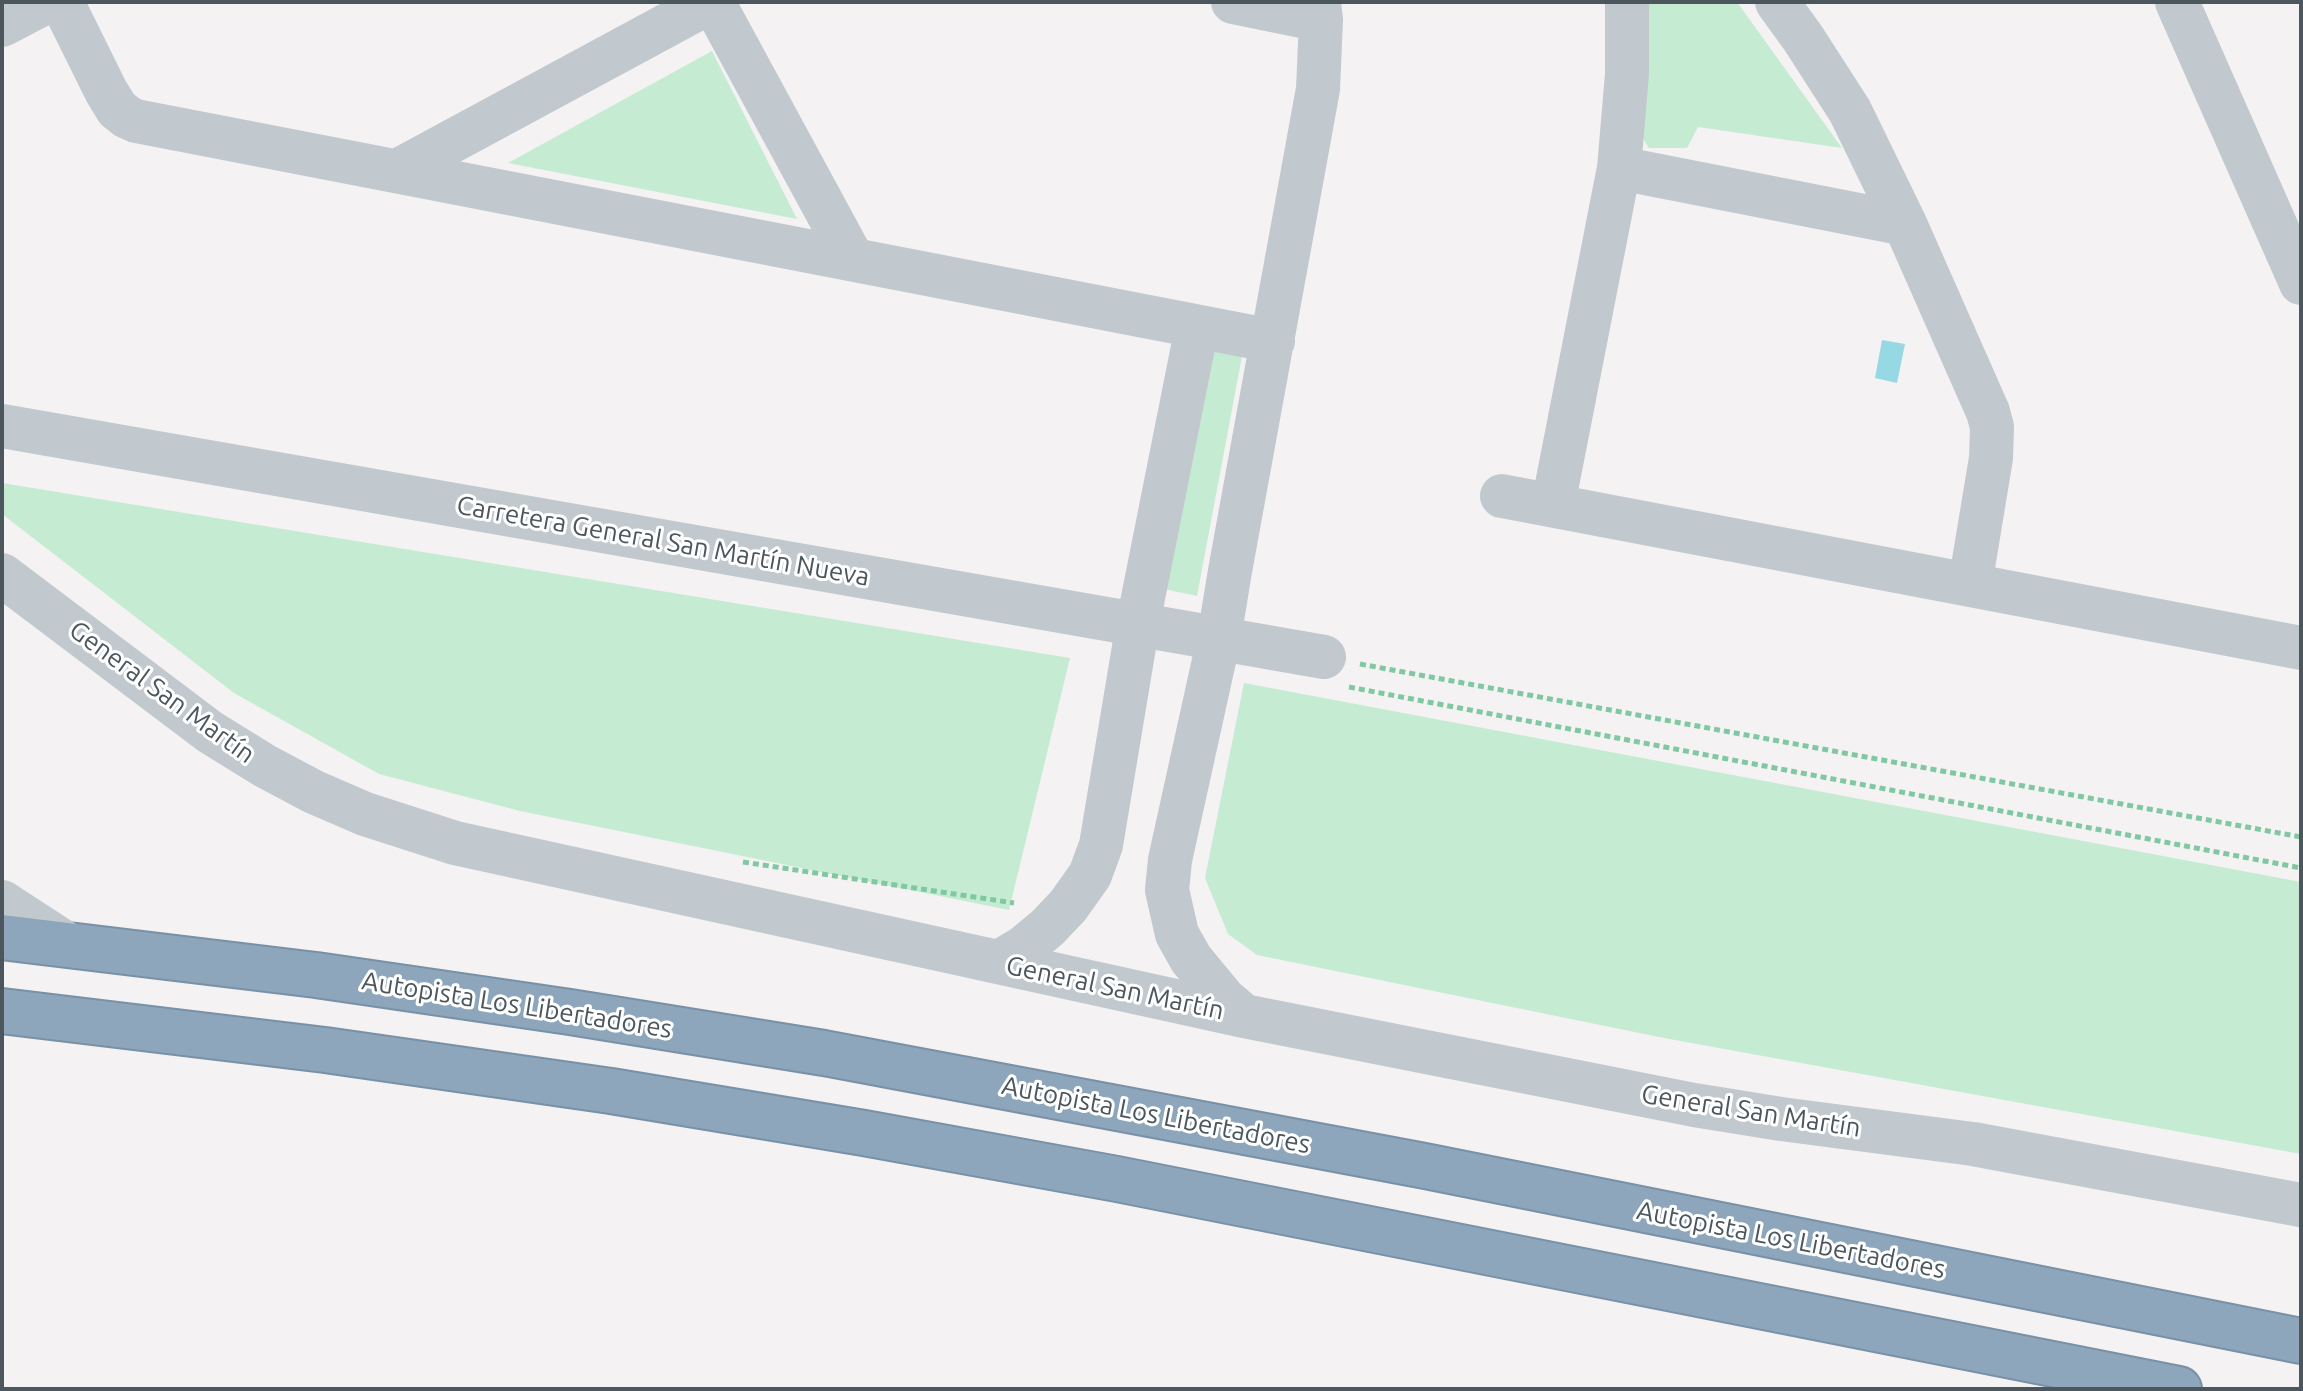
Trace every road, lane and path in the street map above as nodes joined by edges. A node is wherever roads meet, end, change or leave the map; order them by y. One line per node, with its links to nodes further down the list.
1 (46, 2): 9 (street)
2 (62, 2): 11 (street)
3 (712, 2): 11 (street); 13 (street)
4 (1233, 2): 8 (street)
5 (1627, 2): 10 (street)
6 (1777, 2): 12 (street)
7 (2177, 2): 14 (street)
8 (1320, 11): 16 (street)
9 (2, 25)
10 (1619, 168): 12 (street); 19 (street)
11 (397, 171): 13 (street)
12 (1905, 224): 21 (street)
13 (852, 258): 15 (street)
14 (2301, 283)
15 (1197, 327): 16 (street); 22 (street)
16 (1273, 341): 23 (street)
17 (2, 426): 22 (street, Carretera General San Martín Nueva)
18 (1502, 496): 19 (street)
19 (1553, 505): 21 (street)
20 (2, 575): 33 (street, General San Martín)
21 (1970, 585): 24 (street)
22 (1138, 623): 23 (street, Carretera General San Martín Nueva); 33 (street)
23 (1219, 638): 25 (street, Carretera General San Martín Nueva); 35 (street)
24 (2301, 648)
25 (1331, 671): 26 (path); 28 (path)
26 (2301, 837)
27 (731, 860): 29 (path)
28 (2301, 868)
29 (1025, 899)
30 (2, 902): 32 (street)
31 (2, 937): 32 (highway, Autopista Los Libertadores)
32 (65, 943): 37 (highway, Autopista Los Libertadores)
33 (999, 962): 35 (street, General San Martín)
34 (2, 1011): 38 (highway)
35 (1244, 1016): 36 (street, General San Martín)
36 (2301, 1205)
37 (2301, 1341)
38 (2179, 1389)

